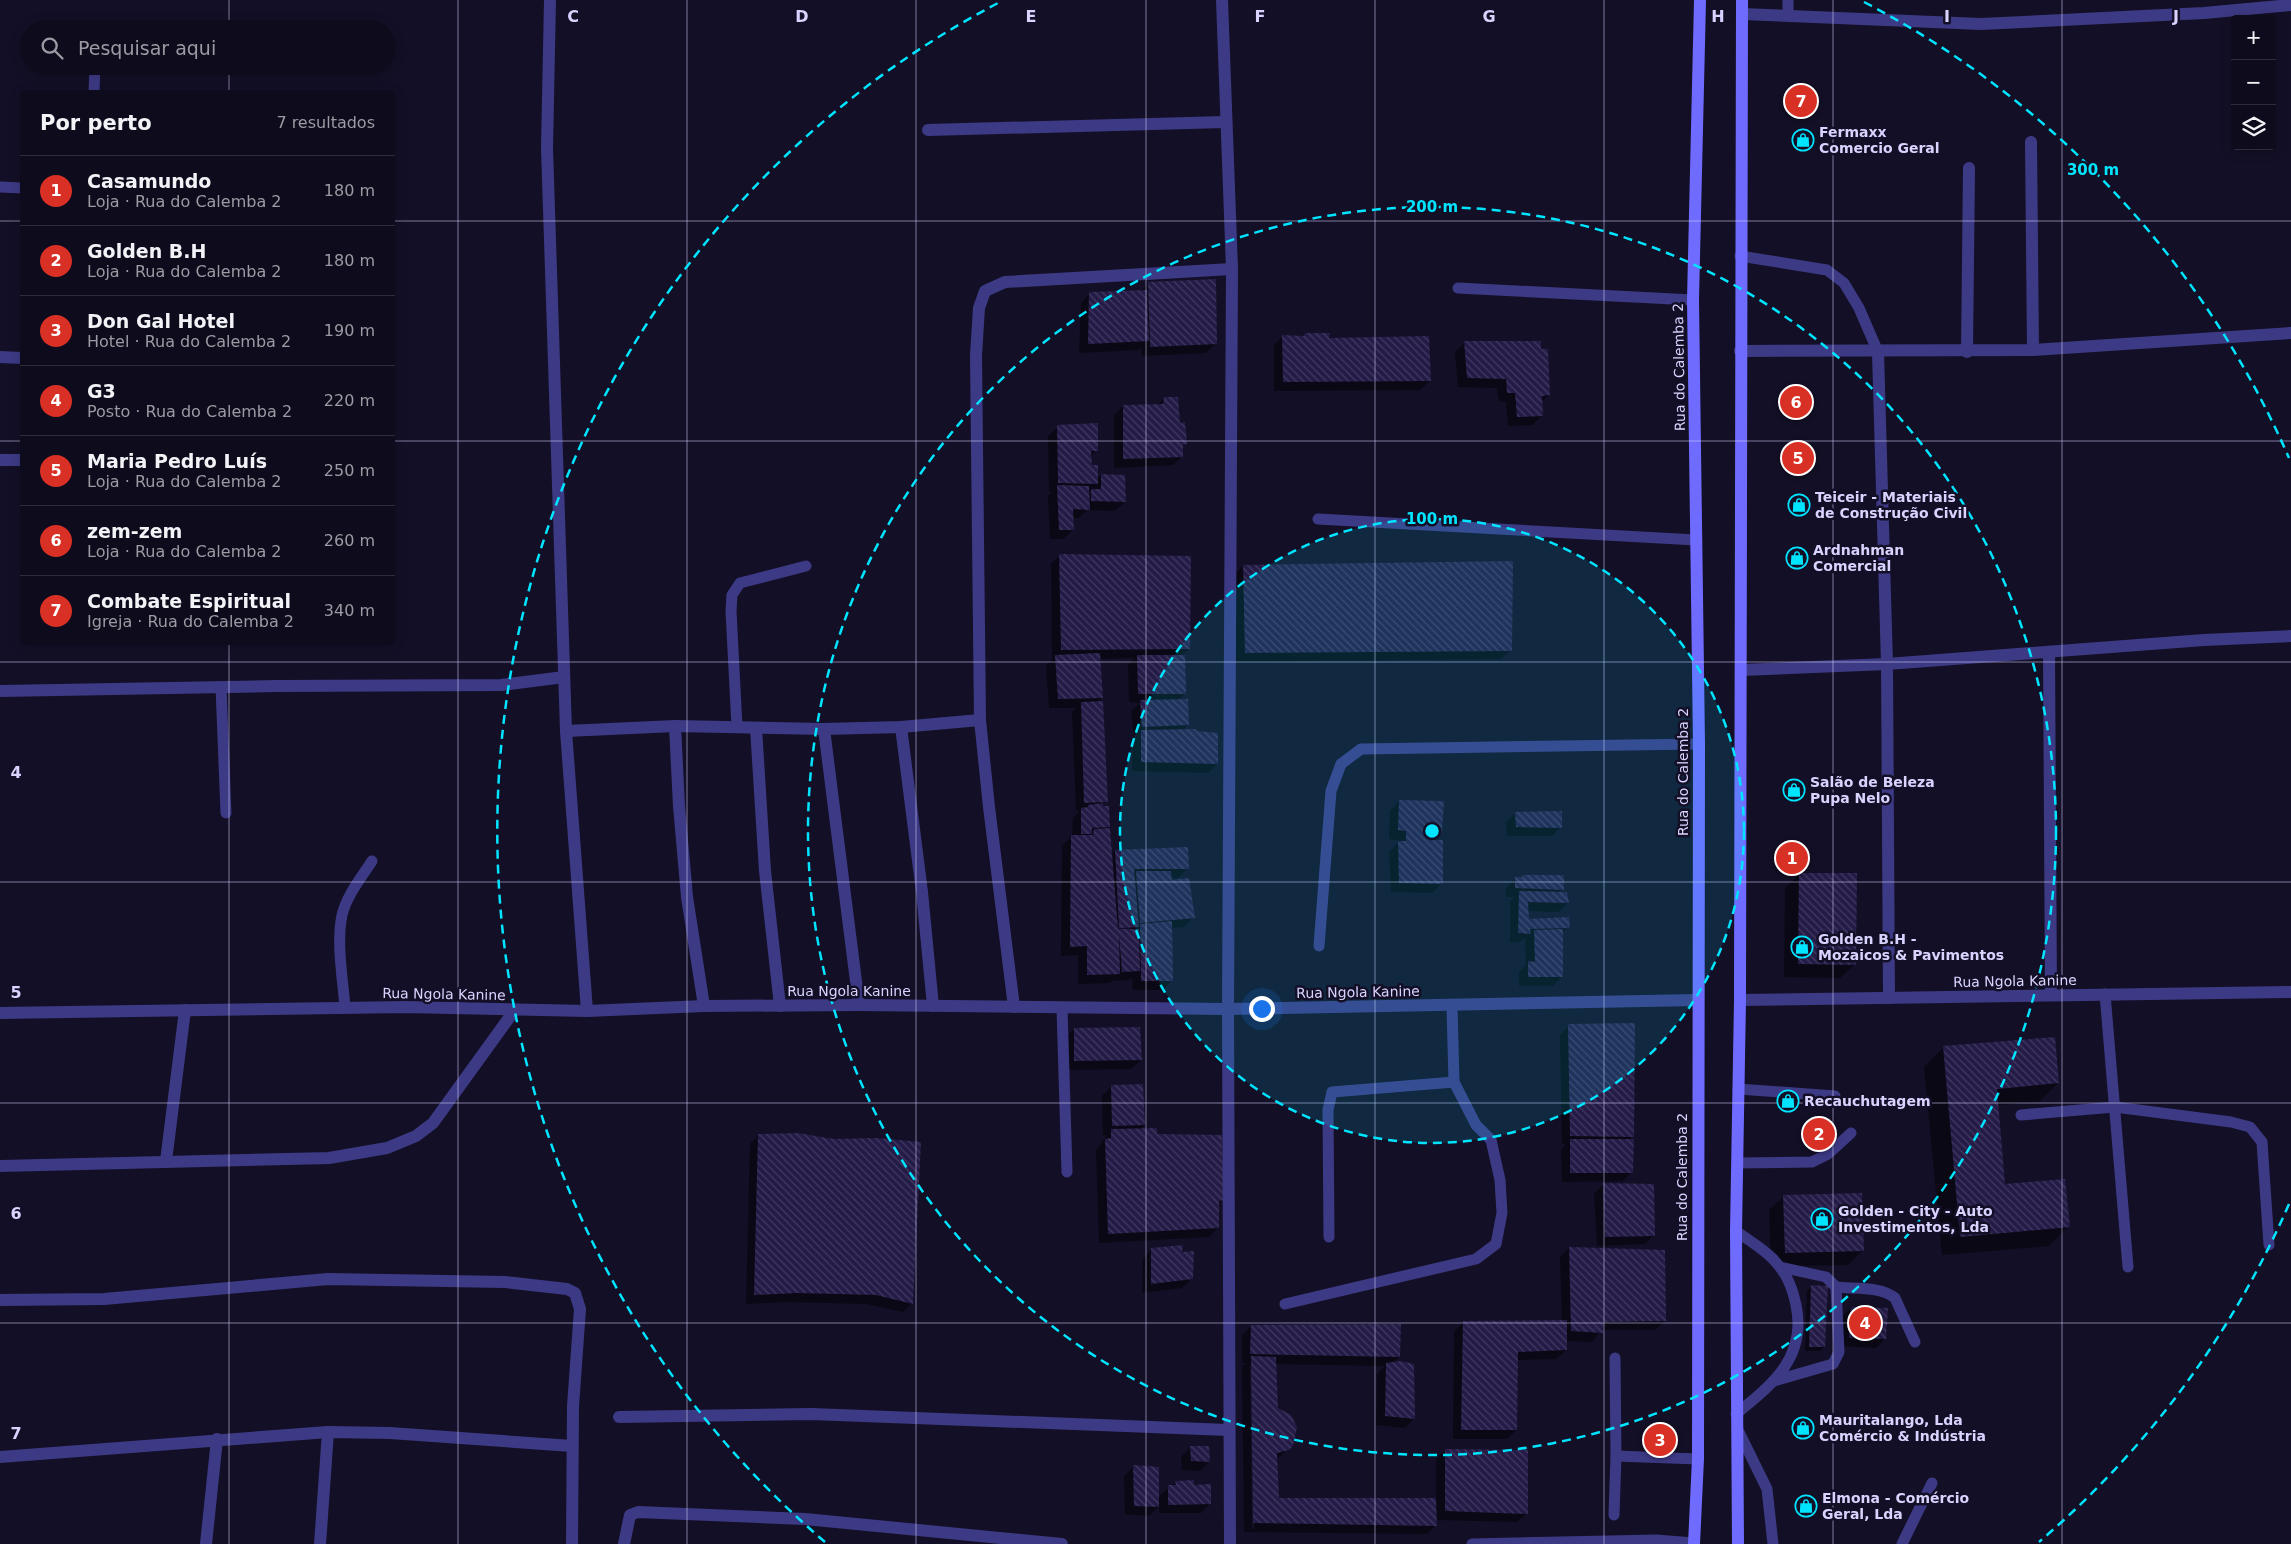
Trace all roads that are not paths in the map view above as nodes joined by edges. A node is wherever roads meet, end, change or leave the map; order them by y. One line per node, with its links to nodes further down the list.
1 (550, 0): 37 (street)
2 (1222, 0): 11 (street)
3 (1700, 0): 20 (main road, Rua do Calemba 2)
4 (1742, 0): 7 (main road)
5 (1788, 0): 8 (lane)
6 (2291, 5): 8 (street)
7 (1742, 14): 8 (street); 17 (main road)
8 (1788, 16)
9 (95, 75): 10 (lane)
10 (94, 90)
11 (1225, 122): 12 (street); 18 (street)
12 (928, 130)
13 (2031, 142): 22 (street)
14 (1969, 168): 25 (street)
15 (0, 187): 16 (lane)
16 (20, 188)
17 (1740, 256): 23 (main road); 24 (lane)
18 (1232, 269): 40 (street); 65 (street)
19 (1458, 288): 20 (lane)
20 (1693, 300): 31 (main road, Rua do Calemba 2)
21 (2291, 333): 22 (street)
22 (2033, 350): 25 (street)
23 (1740, 351): 24 (street); 36 (main road)
24 (1878, 352): 25 (street); 35 (street)
25 (1967, 352)
26 (0, 357): 27 (street)
27 (20, 358)
28 (0, 460): 29 (street)
29 (20, 460)
30 (1318, 519): 31 (lane)
31 (1696, 540): 47 (main road, Rua do Calemba 2)
32 (806, 566): 42 (lane)
33 (2291, 636): 34 (street)
34 (2050, 652): 35 (street); 53 (street)
35 (1887, 664): 36 (street); 54 (street)
36 (1741, 670): 56 (main road)
37 (564, 677): 38 (street); 46 (street)
38 (221, 687): 39 (street); 48 (lane)
39 (0, 691)
40 (980, 720): 43 (street); 62 (street)
41 (675, 726): 42 (street); 46 (street); 58 (street)
42 (737, 727): 44 (street)
43 (901, 727): 45 (street); 60 (street)
44 (756, 728): 45 (street); 59 (street)
45 (824, 729): 57 (street)
46 (566, 731): 68 (street)
47 (1699, 744): 50 (lane); 55 (main road, Rua do Calemba 2)
48 (226, 813)
49 (372, 861): 63 (lane)
50 (1319, 946)
51 (2291, 992): 52 (street, Rua Ngola Kanine)
52 (2105, 994): 53 (street, Rua Ngola Kanine); 73 (lane)
53 (2051, 995): 54 (street, Rua Ngola Kanine)
54 (1889, 998): 56 (street, Rua Ngola Kanine)
55 (1698, 1000): 61 (street, Rua Ngola Kanine); 99 (main road, Rua do Calemba 2)
56 (1740, 1000): 71 (main road)
57 (858, 1005): 59 (street, Rua Ngola Kanine); 60 (street, Rua Ngola Kanine)
58 (704, 1006): 59 (street, Rua Ngola Kanine); 68 (street, Rua Ngola Kanine)
59 (780, 1006)
60 (932, 1006): 62 (street, Rua Ngola Kanine)
61 (1452, 1006): 65 (street, Rua Ngola Kanine); 70 (lane)
62 (1014, 1007): 64 (street, Rua Ngola Kanine)
63 (345, 1008): 66 (street, Rua Ngola Kanine); 67 (street, Rua Ngola Kanine)
64 (1062, 1008): 65 (street, Rua Ngola Kanine); 79 (lane)
65 (1228, 1009): 93 (street)
66 (185, 1010): 69 (street, Rua Ngola Kanine); 76 (street)
67 (514, 1011): 68 (street, Rua Ngola Kanine); 76 (street)
68 (587, 1011)
69 (0, 1013)
70 (1454, 1082): 81 (lane); 87 (lane)
71 (1738, 1089): 72 (lane); 77 (main road)
72 (1835, 1096)
73 (2114, 1107): 74 (lane); 82 (lane); 84 (lane)
74 (2021, 1115)
75 (1851, 1133): 77 (lane)
76 (166, 1160): 78 (street)
77 (1737, 1163): 80 (main road)
78 (0, 1166)
79 (1067, 1172)
80 (1736, 1231): 83 (lane); 92 (main road)
81 (1328, 1237)
82 (2269, 1245)
83 (1780, 1267): 85 (lane); 90 (lane)
84 (2128, 1267)
85 (1836, 1287): 88 (lane); 90 (lane)
86 (0, 1300): 96 (street)
87 (1285, 1304)
88 (1915, 1342)
89 (1615, 1358): 97 (lane)
90 (1774, 1381): 92 (lane)
91 (619, 1417): 93 (street)
92 (1736, 1420): 110 (main road); 111 (lane)
93 (1228, 1430): 107 (street)
94 (328, 1432): 95 (street); 96 (street); 103 (street)
95 (217, 1439): 98 (street); 102 (street)
96 (572, 1446): 104 (street)
97 (1616, 1456): 99 (lane); 101 (lane)
98 (0, 1457)
99 (1698, 1459): 109 (main road, Rua do Calemba 2)
100 (1932, 1482): 112 (lane)
101 (1614, 1515)
102 (206, 1544)
103 (320, 1544)
104 (572, 1544)
105 (624, 1544): 106 (street)
106 (1062, 1544)
107 (1230, 1544)
108 (1472, 1544): 109 (lane)
109 (1694, 1544)
110 (1738, 1544)
111 (1774, 1544)
112 (1902, 1544)

